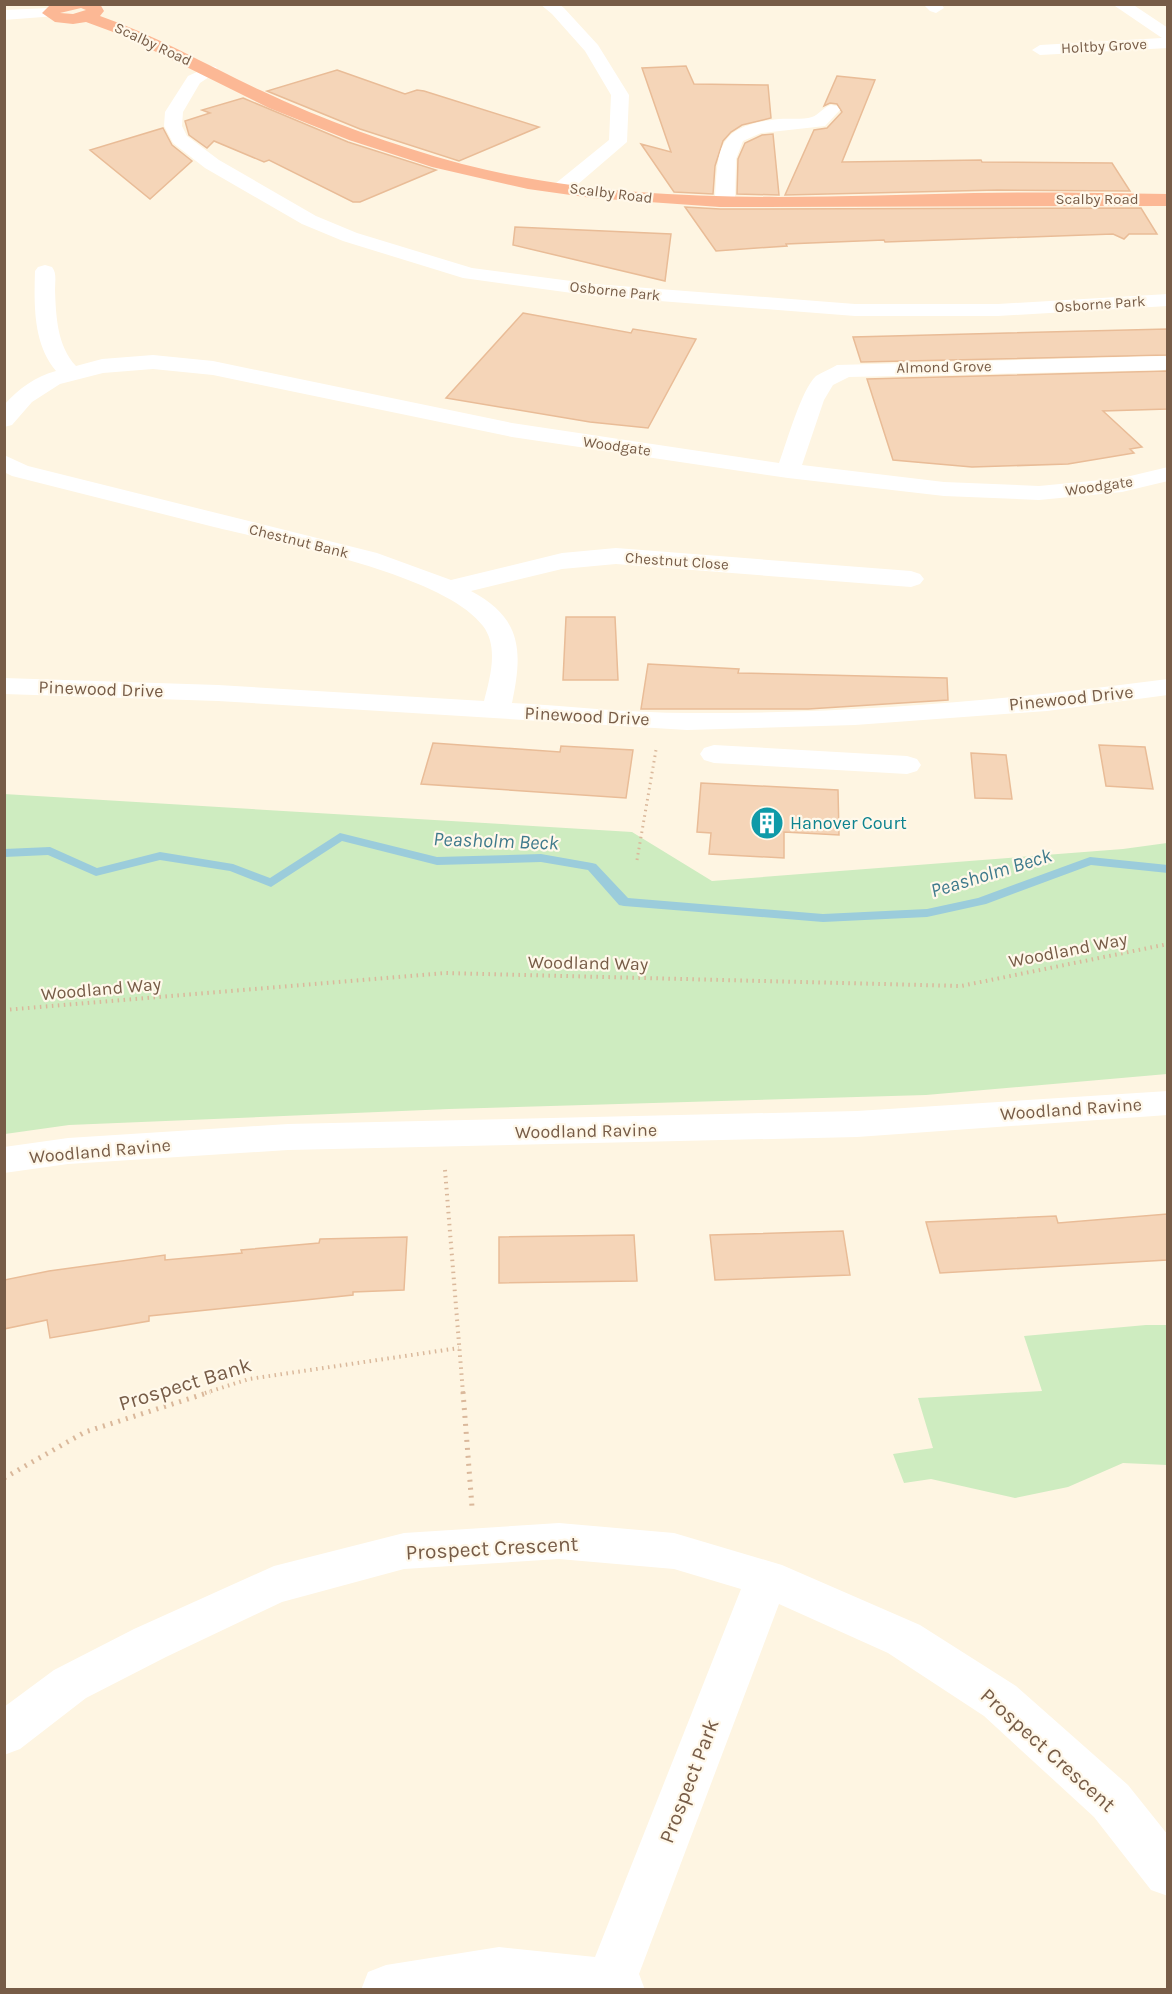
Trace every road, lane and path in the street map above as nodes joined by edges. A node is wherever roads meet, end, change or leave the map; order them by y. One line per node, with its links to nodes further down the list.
1 (548, 4): 12 (street)
2 (1120, 4): 7 (street)
3 (72, 5): 4 (highway); 5 (highway)
4 (81, 9): 5 (highway); 10 (highway, Scalby Road)
5 (50, 13): 6 (street)
6 (4, 15)
7 (1167, 35)
8 (1167, 43): 9 (street, Holtby Grove)
9 (1040, 50)
10 (210, 71): 12 (highway, Scalby Road); 16 (street, Osborne Park)
11 (831, 110): 14 (street)
12 (563, 187): 14 (highway, Scalby Road)
13 (1167, 200): 14 (highway, Scalby Road)
14 (725, 202)
15 (45, 271): 18 (street)
16 (1167, 300)
17 (1164, 363): 21 (street, Almond Grove)
18 (70, 372): 19 (street); 21 (street, Woodgate)
19 (4, 420)
20 (4, 462): 24 (street, Chestnut Bank)
21 (788, 471): 22 (street, Woodgate)
22 (1167, 474)
23 (911, 579): 24 (street, Chestnut Close)
24 (446, 589): 27 (street, Chestnut Bank)
25 (4, 686): 27 (street, Pinewood Drive)
26 (1167, 687): 28 (street, Pinewood Drive)
27 (496, 710): 29 (street, Pinewood Drive)
28 (777, 719): 29 (street, Pinewood Drive); 31 (street)
29 (662, 720): 33 (path)
30 (714, 754): 31 (street)
31 (776, 757): 32 (street)
32 (907, 765)
33 (637, 860)
34 (1167, 944): 35 (path, Woodland Way)
35 (4, 1010)
36 (1167, 1103): 37 (street, Woodland Ravine)
37 (442, 1134): 38 (street, Woodland Ravine); 39 (path)
38 (4, 1160)
39 (459, 1348): 40 (path, Prospect Bank); 41 (path)
40 (4, 1478)
41 (475, 1546): 42 (street, Prospect Crescent); 43 (street, Prospect Crescent)
42 (767, 1578): 44 (street, Prospect Crescent); 45 (street, Prospect Park)
43 (4, 1734)
44 (1167, 1873)
45 (615, 1987): 46 (street, Prospect Park)
46 (386, 1989)

